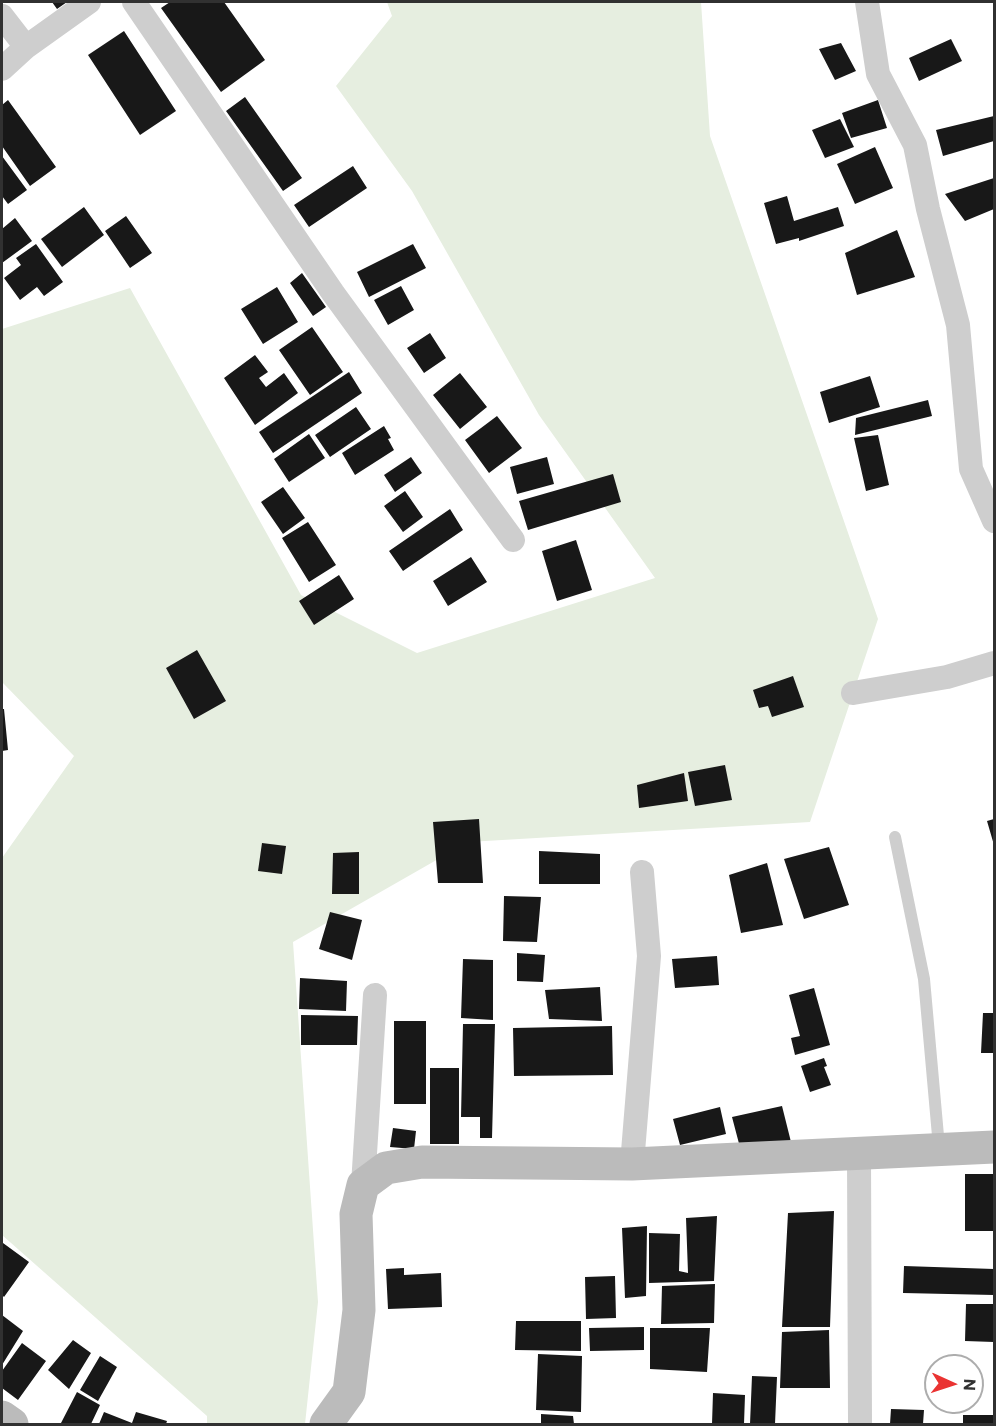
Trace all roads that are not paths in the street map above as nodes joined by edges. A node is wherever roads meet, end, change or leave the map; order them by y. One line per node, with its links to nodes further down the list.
1 (89, 2): 5 (street)
2 (134, 2): 8 (street)
3 (867, 2): 7 (street)
4 (2, 16): 5 (street)
5 (26, 47): 6 (street)
6 (2, 69)
7 (994, 521)
8 (513, 540)
9 (994, 663): 10 (street)
10 (853, 693)
11 (895, 837): 15 (lane)
12 (642, 873): 17 (street)
13 (375, 995): 18 (street)
14 (994, 1147): 15 (street)
15 (939, 1150): 16 (street)
16 (860, 1155): 17 (street); 22 (street)
17 (632, 1164): 18 (street)
18 (363, 1185): 21 (street)
19 (2, 1417): 20 (street)
20 (12, 1425)
21 (326, 1425)
22 (860, 1425)

